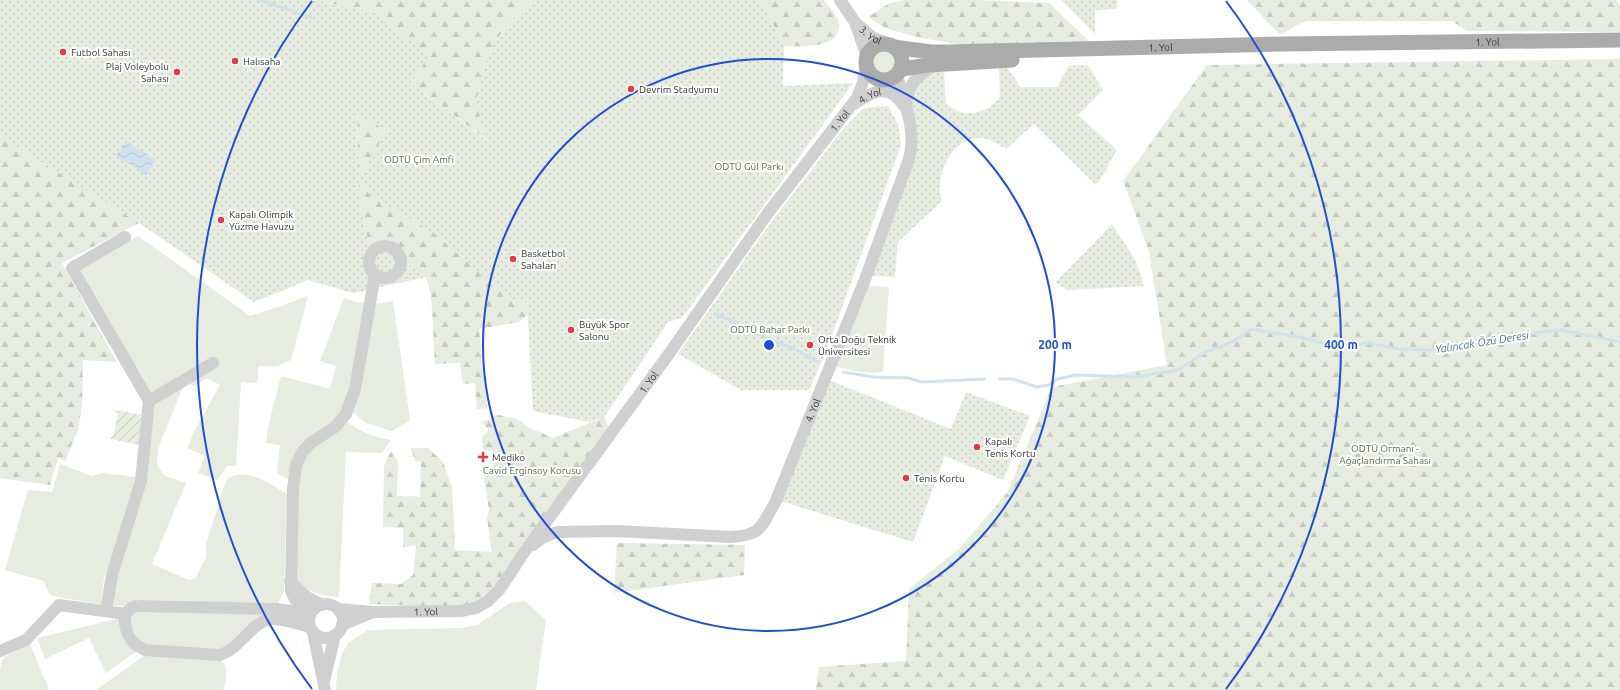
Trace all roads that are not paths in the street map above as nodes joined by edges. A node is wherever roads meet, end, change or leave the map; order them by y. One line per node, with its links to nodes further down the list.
1 (840, 0): 2 (street, 3. Yol)
2 (855, 22): 4 (street, 3. Yol); 8 (street, 3. Yol)
3 (1620, 40): 5 (main road, 1. Yol)
4 (891, 46): 7 (main road, 1. Yol); 8 (main road); 10 (main road)
5 (1284, 49): 6 (main road, 1. Yol); 7 (main road, 1. Yol)
6 (1620, 49)
7 (1115, 53): 9 (main road, 1. Yol)
8 (867, 60): 10 (main road); 11 (street, 1. Yol)
9 (938, 65): 10 (main road, 1. Yol); 12 (street, 4. Yol)
10 (899, 72): 12 (street, 4. Yol)
11 (850, 106): 12 (street, 4. Yol); 17 (street, 1. Yol)
12 (906, 111): 18 (street, 4. Yol)
13 (125, 237): 16 (street)
14 (375, 275): 20 (street)
15 (213, 363): 16 (street)
16 (149, 401): 23 (street)
17 (554, 512): 18 (street); 19 (street, 1. Yol)
18 (573, 532): 19 (street, 4. Yol)
19 (525, 551): 24 (street, 1. Yol)
20 (290, 580): 21 (street); 25 (street)
21 (322, 605): 22 (street); 25 (street)
22 (338, 609): 24 (street, 1. Yol); 27 (street)
23 (106, 611): 26 (street); 30 (street)
24 (373, 612): 27 (street)
25 (311, 613): 26 (street); 28 (street)
26 (126, 614): 28 (street)
27 (342, 625): 29 (street)
28 (311, 630): 29 (street); 31 (street)
29 (335, 635): 31 (street)
30 (0, 651)
31 (325, 687)

